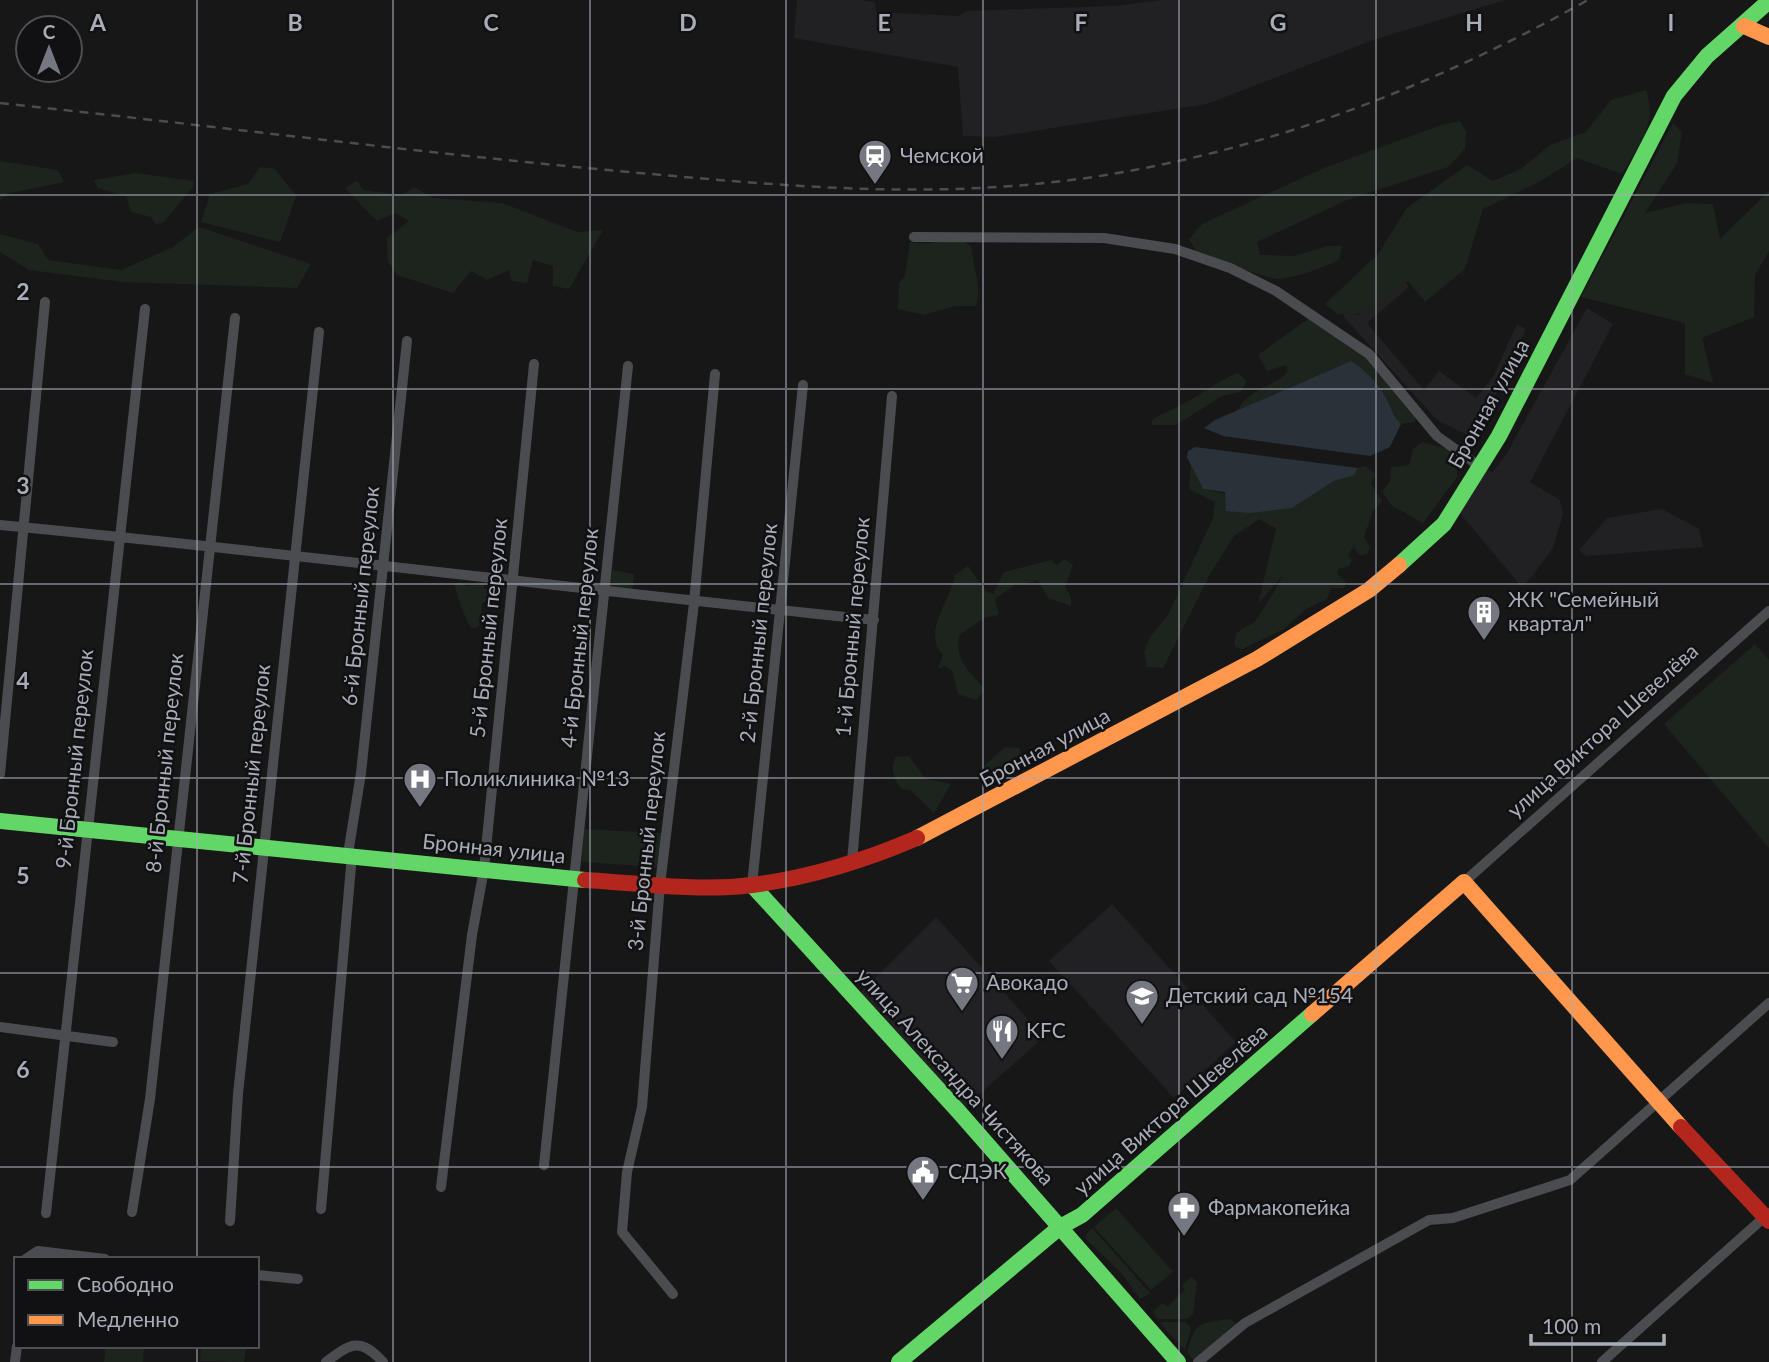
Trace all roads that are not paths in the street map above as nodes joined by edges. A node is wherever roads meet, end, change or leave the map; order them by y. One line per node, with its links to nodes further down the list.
1 (1769, 1): 2 (street, Бронная улица)
2 (1744, 26): 3 (street); 15 (street, Бронная улица)
3 (1769, 37)
4 (914, 237): 15 (street)
5 (45, 302): 17 (street)
6 (145, 309): 18 (street, 9-й Бронный переулок)
7 (235, 318): 19 (street, 8-й Бронный переулок)
8 (319, 332): 20 (street, 7-й Бронный переулок)
9 (407, 341): 21 (street, 6-й Бронный переулок)
10 (534, 364): 22 (street, 5-й Бронный переулок)
11 (628, 366): 23 (street, 4-й Бронный переулок)
12 (715, 374): 24 (street, 3-й Бронный переулок)
13 (803, 385): 25 (street, 2-й Бронный переулок)
14 (892, 396): 27 (street, 1-й Бронный переулок)
15 (1479, 466): 34 (street, Бронная улица)
16 (0, 525): 17 (street)
17 (23, 527): 18 (street); 28 (street)
18 (119, 536): 19 (street); 30 (street, 9-й Бронный переулок)
19 (208, 545): 20 (street); 31 (street, 8-й Бронный переулок)
20 (293, 554): 21 (street); 32 (street, 7-й Бронный переулок)
21 (385, 566): 22 (street); 33 (street, 6-й Бронный переулок)
22 (514, 580): 23 (street); 35 (street, 5-й Бронный переулок)
23 (606, 590): 24 (street); 36 (street, 4-й Бронный переулок)
24 (694, 603): 25 (street); 38 (street, 3-й Бронный переулок)
25 (781, 611): 27 (street); 39 (street, 2-й Бронный переулок)
26 (1769, 611): 37 (street, улица Виктора Шевелёва)
27 (874, 621): 34 (street, 1-й Бронный переулок)
28 (0, 774)
29 (0, 821): 30 (street, Бронная улица)
30 (87, 829): 31 (street, Бронная улица); 42 (street, 9-й Бронный переулок)
31 (177, 838): 32 (street, Бронная улица); 48 (street, 8-й Бронный переулок)
32 (265, 847): 33 (street, Бронная улица); 51 (street, 7-й Бронный переулок)
33 (350, 854): 35 (street, Бронная улица); 47 (street, 6-й Бронный переулок)
34 (852, 862): 39 (street, Бронная улица)
35 (484, 869): 36 (street, Бронная улица); 46 (street, 5-й Бронный переулок)
36 (576, 879): 38 (street, Бронная улица); 45 (street, 4-й Бронный переулок)
37 (1464, 883): 44 (street); 52 (street, улица Виктора Шевелёва)
38 (660, 885): 39 (street, Бронная улица); 57 (street, 3-й Бронный переулок)
39 (752, 885): 52 (street, улица Александра Чистякова)
40 (1769, 1003): 44 (street)
41 (0, 1027): 42 (street)
42 (66, 1036): 43 (street); 49 (street, 9-й Бронный переулок)
43 (113, 1042)
44 (1660, 1101): 50 (street); 62 (street)
45 (544, 1165)
46 (441, 1186)
47 (321, 1209)
48 (132, 1212)
49 (46, 1213)
50 (1768, 1217): 63 (street)
51 (230, 1221)
52 (1060, 1227): 60 (street, улица Виктора Шевелёва); 61 (street, улица Александра Чистякова)
53 (28, 1257): 54 (street)
54 (87, 1257)
55 (259, 1275): 56 (street)
56 (298, 1279)
57 (673, 1294)
58 (326, 1362): 59 (street)
59 (383, 1362)
60 (899, 1362)
61 (1178, 1362)
62 (1198, 1362)
63 (1602, 1362)

